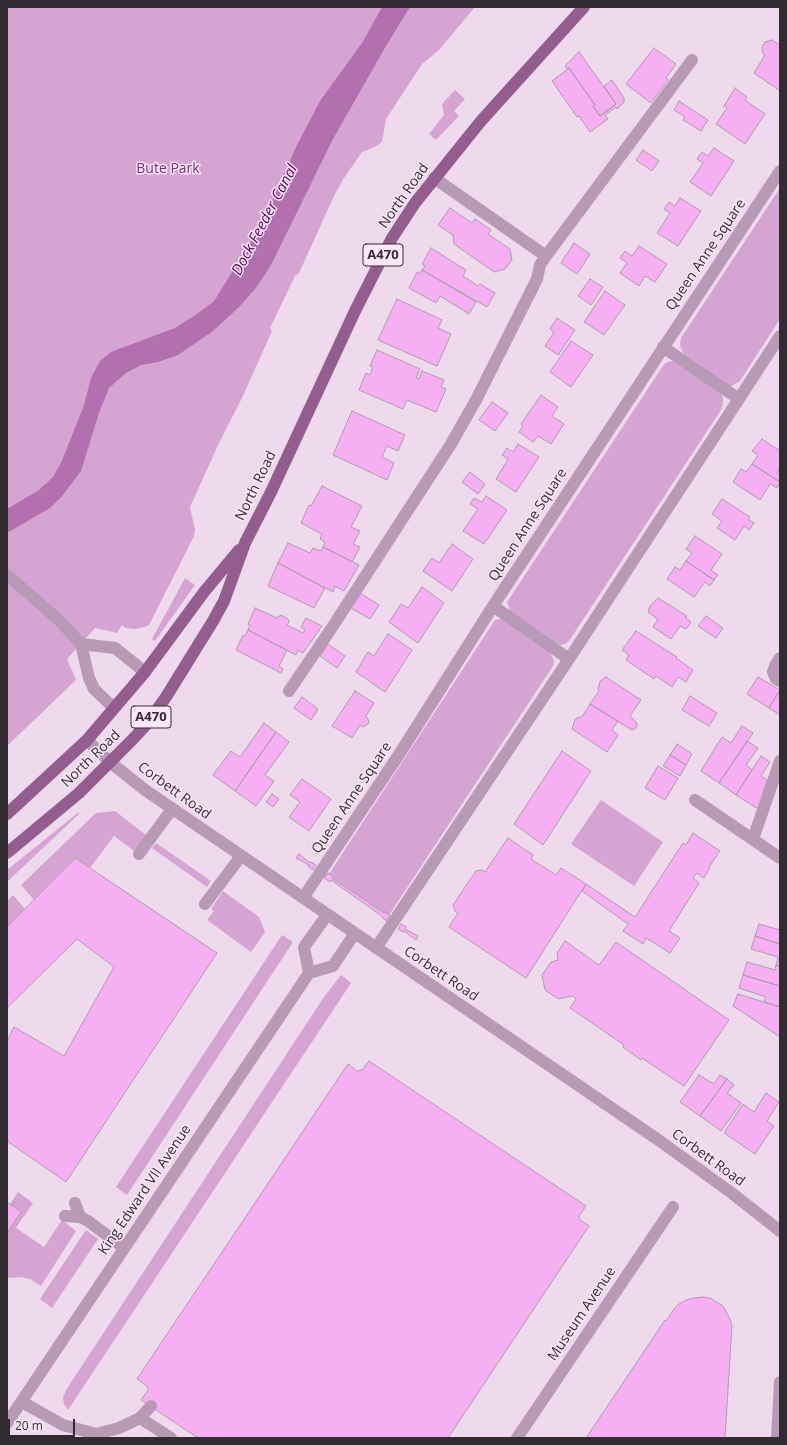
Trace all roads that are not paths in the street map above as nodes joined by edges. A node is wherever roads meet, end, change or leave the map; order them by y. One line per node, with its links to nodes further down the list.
1 (584, 7): 4 (main road, North Road / A470)
2 (692, 60): 5 (street)
3 (780, 171): 7 (street, Queen Anne Square)
4 (434, 178): 5 (street); 9 (main road, North Road / A470)
5 (546, 256): 17 (street)
6 (780, 336): 8 (street)
7 (663, 347): 8 (street); 11 (street, Queen Anne Square)
8 (739, 399): 14 (street)
9 (245, 543): 15 (main road, North Road / A470); 21 (main road, North Road / A470)
10 (7, 575): 12 (street)
11 (493, 606): 14 (street); 30 (street, Queen Anne Square)
12 (81, 644): 15 (street); 18 (street)
13 (780, 658): 16 (street)
14 (569, 659): 34 (street)
15 (145, 672): 18 (main road, North Road / A470)
16 (780, 681)
17 (289, 691)
18 (114, 708): 19 (main road, North Road / A470)
19 (87, 740): 21 (street, Corbett Road); 24 (main road, North Road / A470)
20 (780, 761): 25 (street)
21 (110, 762): 23 (street, Corbett Road); 26 (main road, North Road / A470)
22 (695, 800): 25 (street)
23 (172, 808): 27 (street); 28 (street, Corbett Road)
24 (7, 814)
25 (753, 839): 29 (street)
26 (7, 854)
27 (139, 854)
28 (241, 856): 30 (street, Corbett Road); 31 (street)
29 (780, 858)
30 (303, 898): 32 (street, Corbett Road)
31 (205, 904)
32 (328, 915): 33 (street, Corbett Road); 35 (street)
33 (355, 933): 34 (street, Corbett Road); 35 (street)
34 (376, 948): 40 (street, Corbett Road)
35 (309, 973): 41 (street, King Edward VII Avenue)
36 (75, 1203): 39 (street)
37 (673, 1207): 48 (street, Museum Avenue)
38 (65, 1216): 39 (street)
39 (80, 1217): 41 (street)
40 (780, 1231)
41 (124, 1248): 43 (street, King Edward VII Avenue)
42 (780, 1382): 49 (street)
43 (22, 1402): 45 (street); 46 (street, King Edward VII Avenue)
44 (151, 1406): 45 (street)
45 (140, 1418): 47 (street)
46 (7, 1423)
47 (171, 1438)
48 (516, 1438)
49 (777, 1438)

